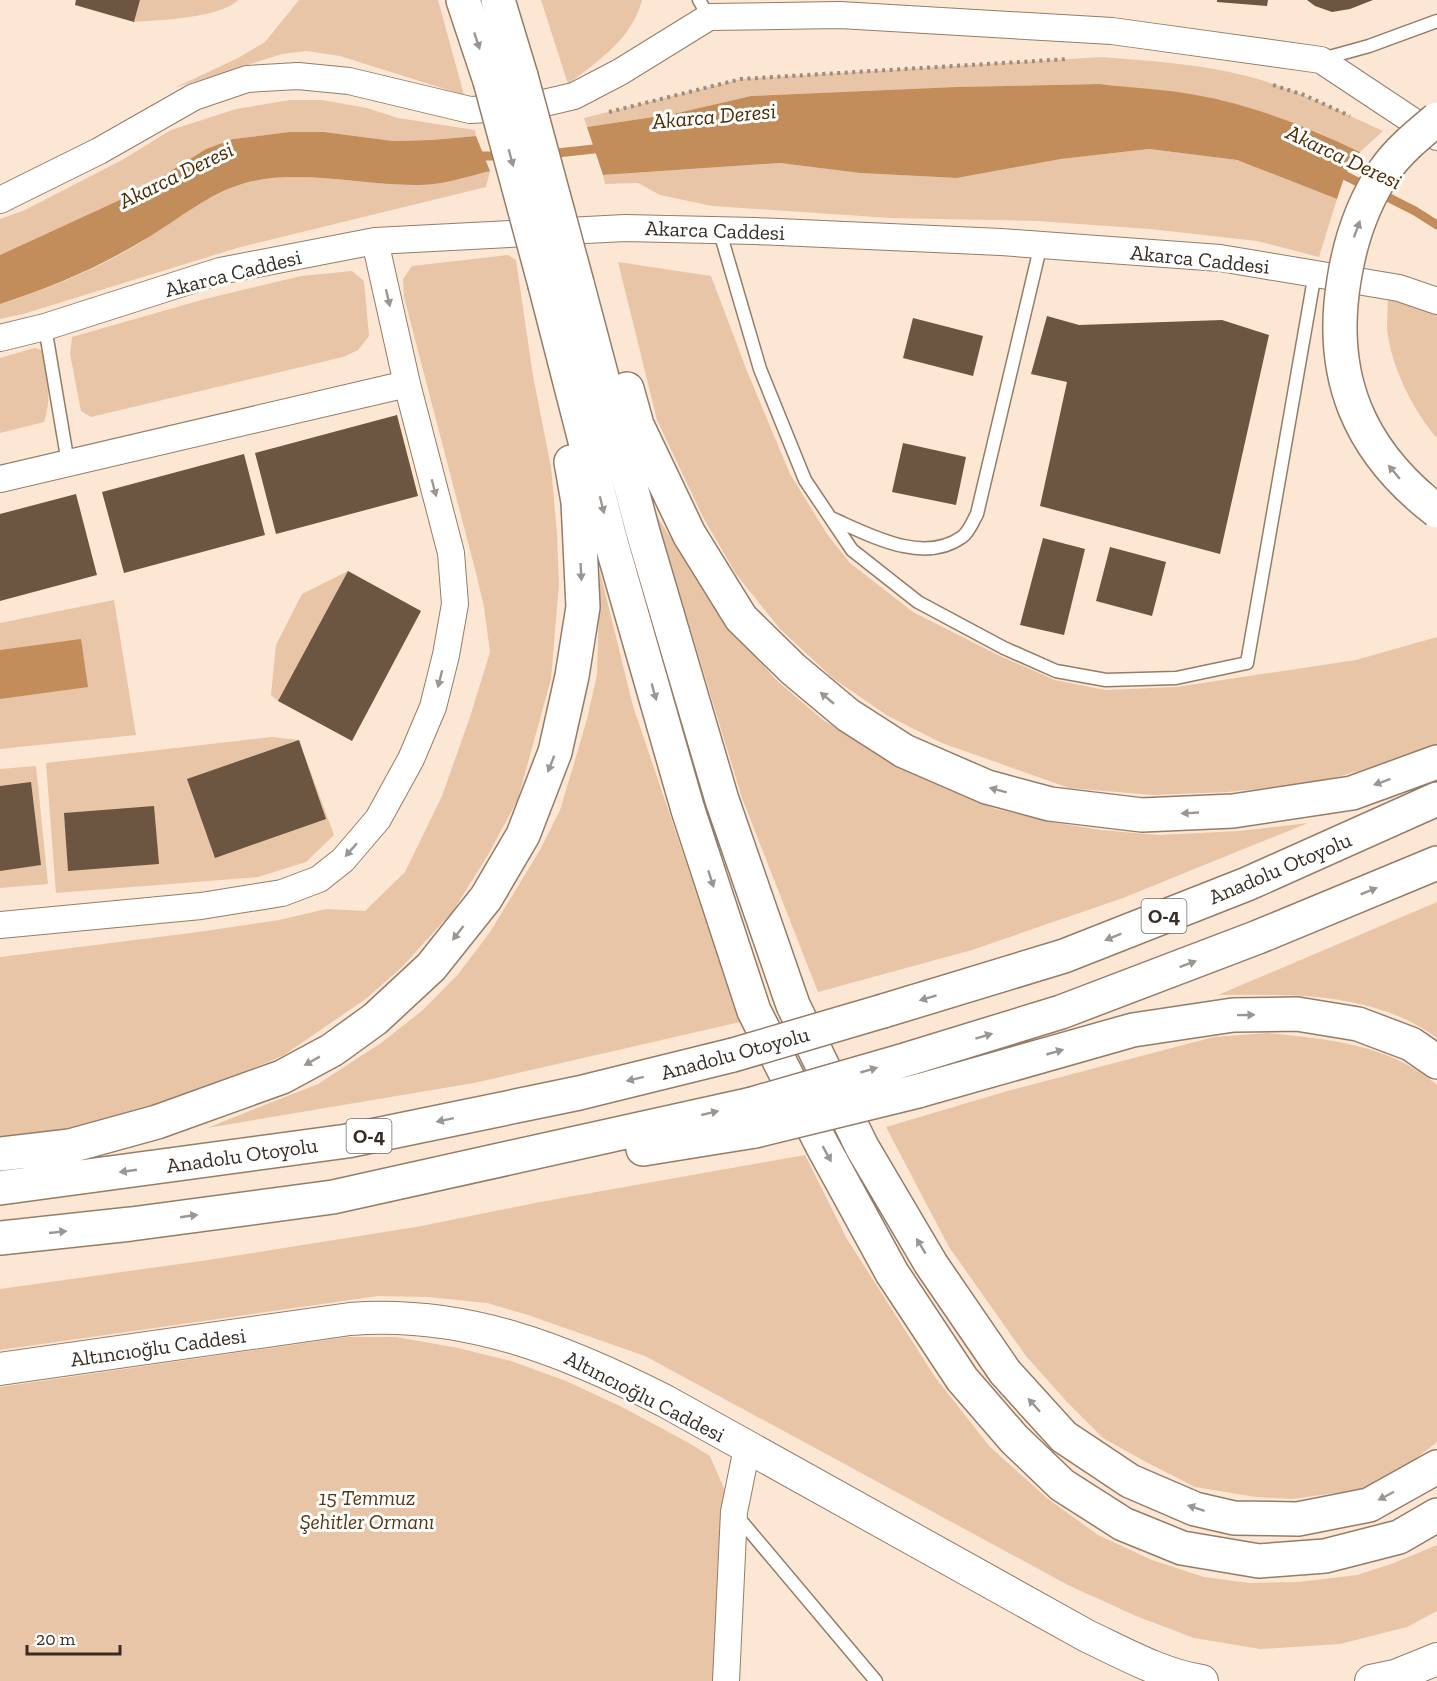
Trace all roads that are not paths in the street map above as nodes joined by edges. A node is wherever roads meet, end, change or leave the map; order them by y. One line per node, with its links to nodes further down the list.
1 (464, 0): 6 (main road, one-way to 6)
2 (498, 0): 6 (main road)
3 (704, 8): 5 (street); 9 (street)
4 (1437, 21): 5 (lane)
5 (1321, 60): 8 (street)
6 (506, 79): 14 (main road, bridge); 14 (main road, bridge)
7 (1437, 119): 21 (main road, one-way to 7, bridge)
8 (1437, 137)
9 (0, 200)
10 (719, 229): 11 (street, Akarca Caddesi); 12 (street, Akarca Caddesi); 22 (lane)
11 (375, 242): 16 (street, Akarca Caddesi); 18 (street, one-way to 18)
12 (1041, 244): 13 (street, Akarca Caddesi); 22 (lane)
13 (1315, 273): 15 (street, Akarca Caddesi); 22 (lane)
14 (572, 281): 23 (main road, one-way to 14); 29 (main road, one-way to 29); 34 (main road, one-way to 14); 36 (main road, one-way to 36)
15 (1437, 302)
16 (45, 327): 17 (street, Akarca Caddesi); 19 (lane)
17 (0, 338)
18 (407, 384): 19 (street); 26 (street, one-way to 26)
19 (68, 463): 20 (street)
20 (0, 479)
21 (1437, 511)
22 (830, 518)
23 (1437, 762)
24 (1437, 799): 30 (main road, Anadolu Otoyolu / O-4, one-way to 30, bridge)
25 (1437, 863): 28 (main road, O-4, one-way to 25, bridge)
26 (0, 926)
27 (1437, 1062): 28 (main road, one-way to 27, bridge)
28 (753, 1118): 31 (main road, O-4, one-way to 28)
29 (0, 1155)
30 (0, 1188)
31 (0, 1238)
32 (0, 1369): 33 (street, Altıncıoğlu Caddesi)
33 (747, 1448): 35 (street); 38 (street, Altıncıoğlu Caddesi)
34 (1437, 1467)
35 (734, 1512): 39 (street); 40 (lane)
36 (1437, 1515)
37 (1437, 1659): 41 (street)
38 (1192, 1680)
39 (726, 1681)
40 (876, 1681)
41 (1371, 1681)

